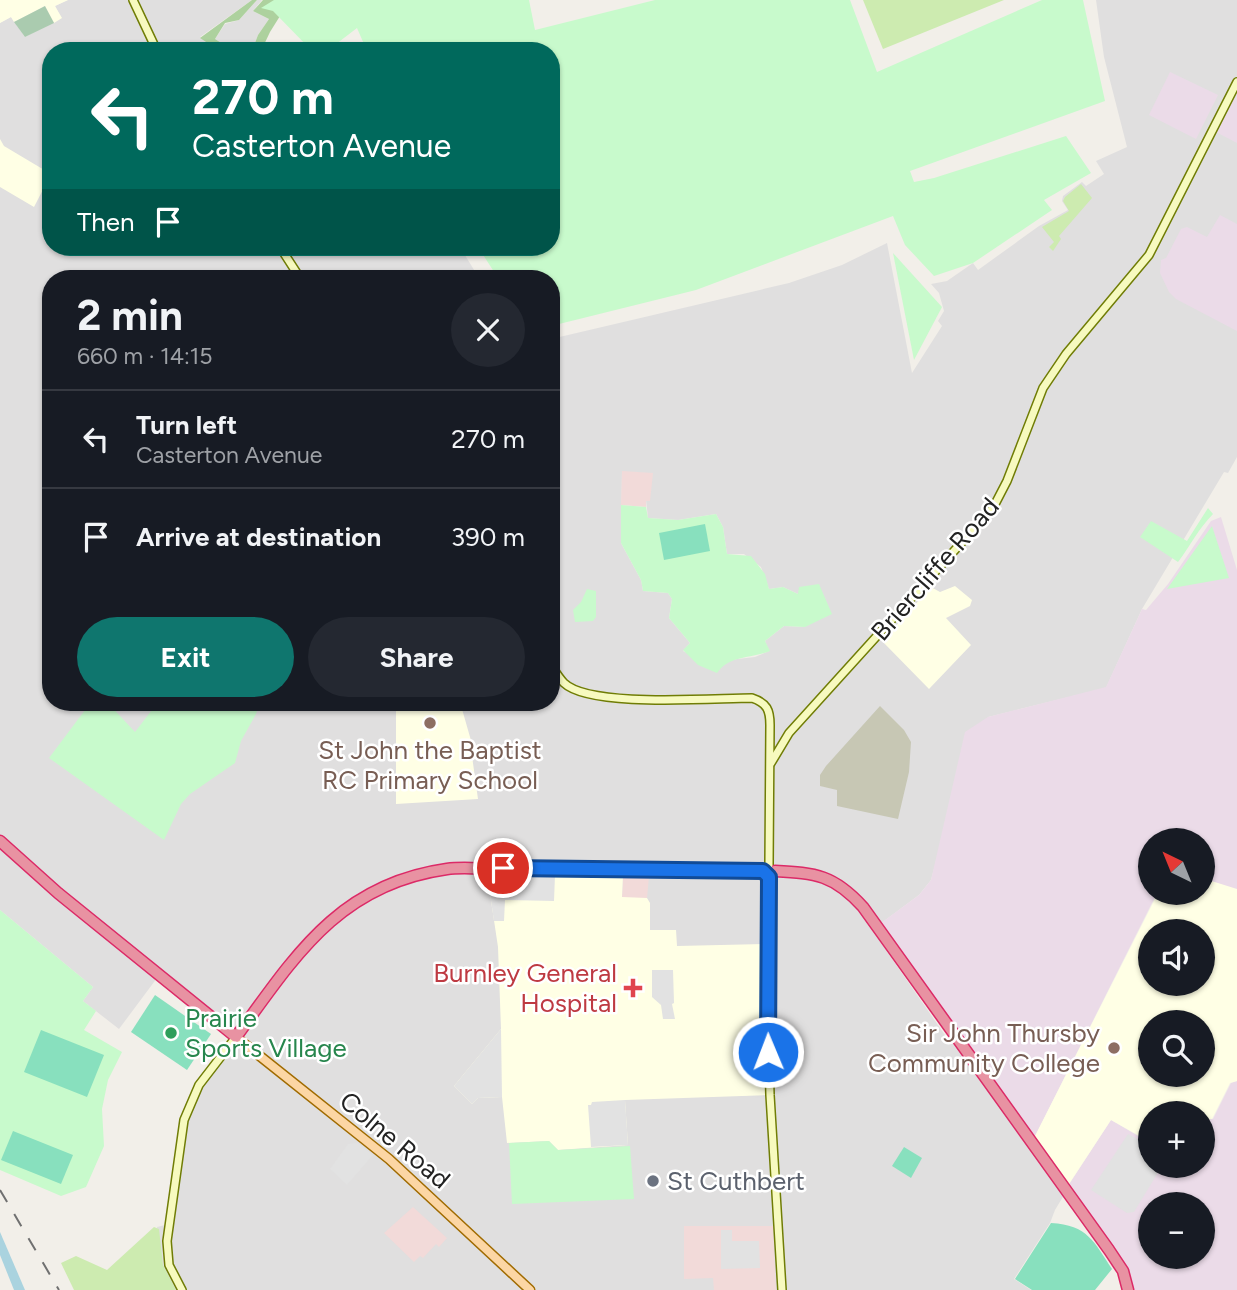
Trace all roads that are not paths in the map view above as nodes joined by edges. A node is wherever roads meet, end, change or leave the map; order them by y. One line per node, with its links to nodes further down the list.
1 (134, 0): 2 (street)
2 (153, 42)
3 (1237, 82): 6 (street, Briercliffe Road)
4 (560, 677): 5 (street, Briercliffe Road)
5 (769, 741): 6 (street); 7 (street, Briercliffe Road)
6 (779, 746): 7 (street, Briercliffe Road)
7 (771, 763): 9 (street, Briercliffe Road)
8 (0, 841): 10 (highway, Colne Road)
9 (769, 871): 10 (highway); 13 (street, Briercliffe Road); 14 (highway)
10 (236, 1037): 11 (street); 12 (main road, Colne Road)
11 (182, 1290)
12 (530, 1290)
13 (782, 1290)
14 (1128, 1290)

